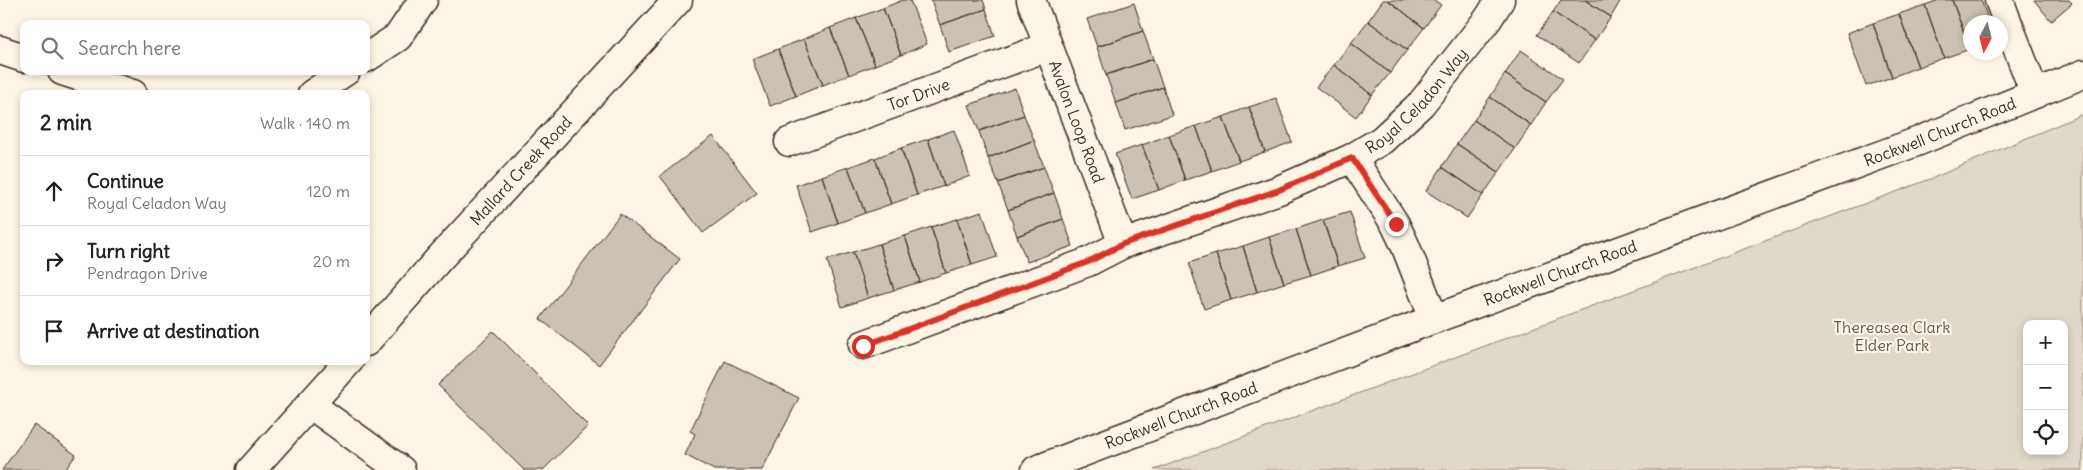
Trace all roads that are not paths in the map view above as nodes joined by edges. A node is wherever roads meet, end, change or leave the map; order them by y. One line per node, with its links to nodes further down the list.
1 (422, 0): 8 (street)
2 (678, 0): 20 (street, Mallard Creek Road)
3 (1031, 0): 6 (street, Avalon Loop Road)
4 (1500, 0): 17 (street, Royal Celadon Way)
5 (1999, 0): 15 (street)
6 (1047, 47): 16 (street, Tor Drive); 18 (street, Avalon Loop Road)
7 (0, 50): 9 (street)
8 (370, 55)
9 (20, 57)
10 (2083, 74): 15 (street, Rockwell Church Road)
11 (74, 75): 13 (street)
12 (340, 75): 14 (street)
13 (121, 90)
14 (318, 90)
15 (2035, 94): 19 (street, Rockwell Church Road)
16 (789, 142)
17 (1352, 158): 18 (street, Royal Celadon Way); 19 (street)
18 (1123, 244): 21 (street, Royal Celadon Way)
19 (1434, 319): 26 (street, Rockwell Church Road)
20 (370, 337)
21 (863, 346)
22 (346, 365): 23 (street)
23 (311, 405): 24 (street); 25 (street)
24 (251, 470)
25 (400, 470)
26 (1036, 470)

